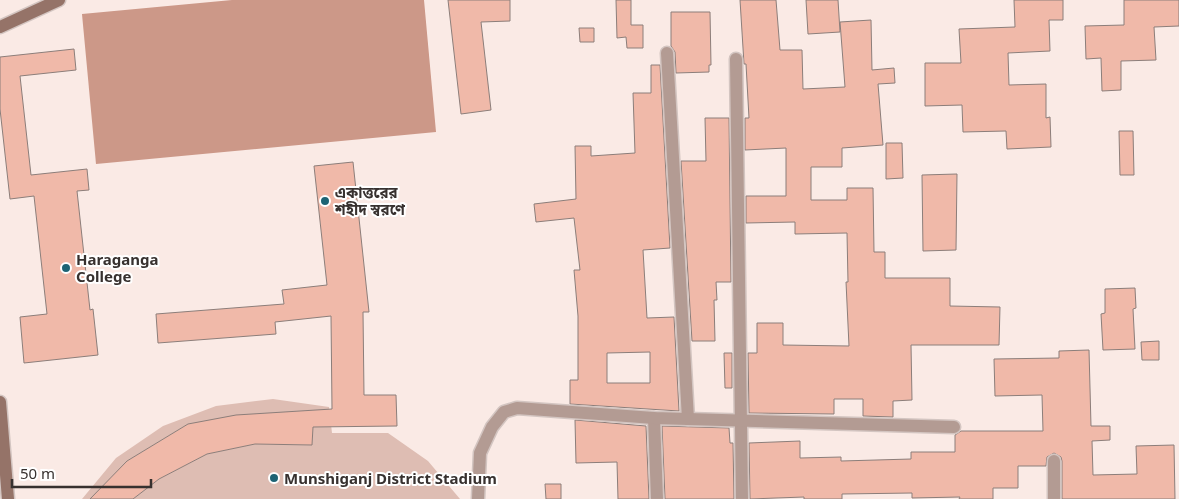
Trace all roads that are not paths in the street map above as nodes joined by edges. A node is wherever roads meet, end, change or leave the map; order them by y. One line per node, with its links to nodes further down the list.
1 (59, 0): 2 (main road)
2 (0, 27)
3 (667, 53): 7 (street)
4 (736, 59): 8 (street)
5 (0, 402): 11 (main road)
6 (654, 418): 7 (street); 12 (street); 13 (street)
7 (688, 419): 8 (street)
8 (742, 420): 9 (street); 14 (street)
9 (954, 426)
10 (1054, 462): 15 (street)
11 (8, 499)
12 (478, 499)
13 (657, 499)
14 (742, 499)
15 (1054, 499)

